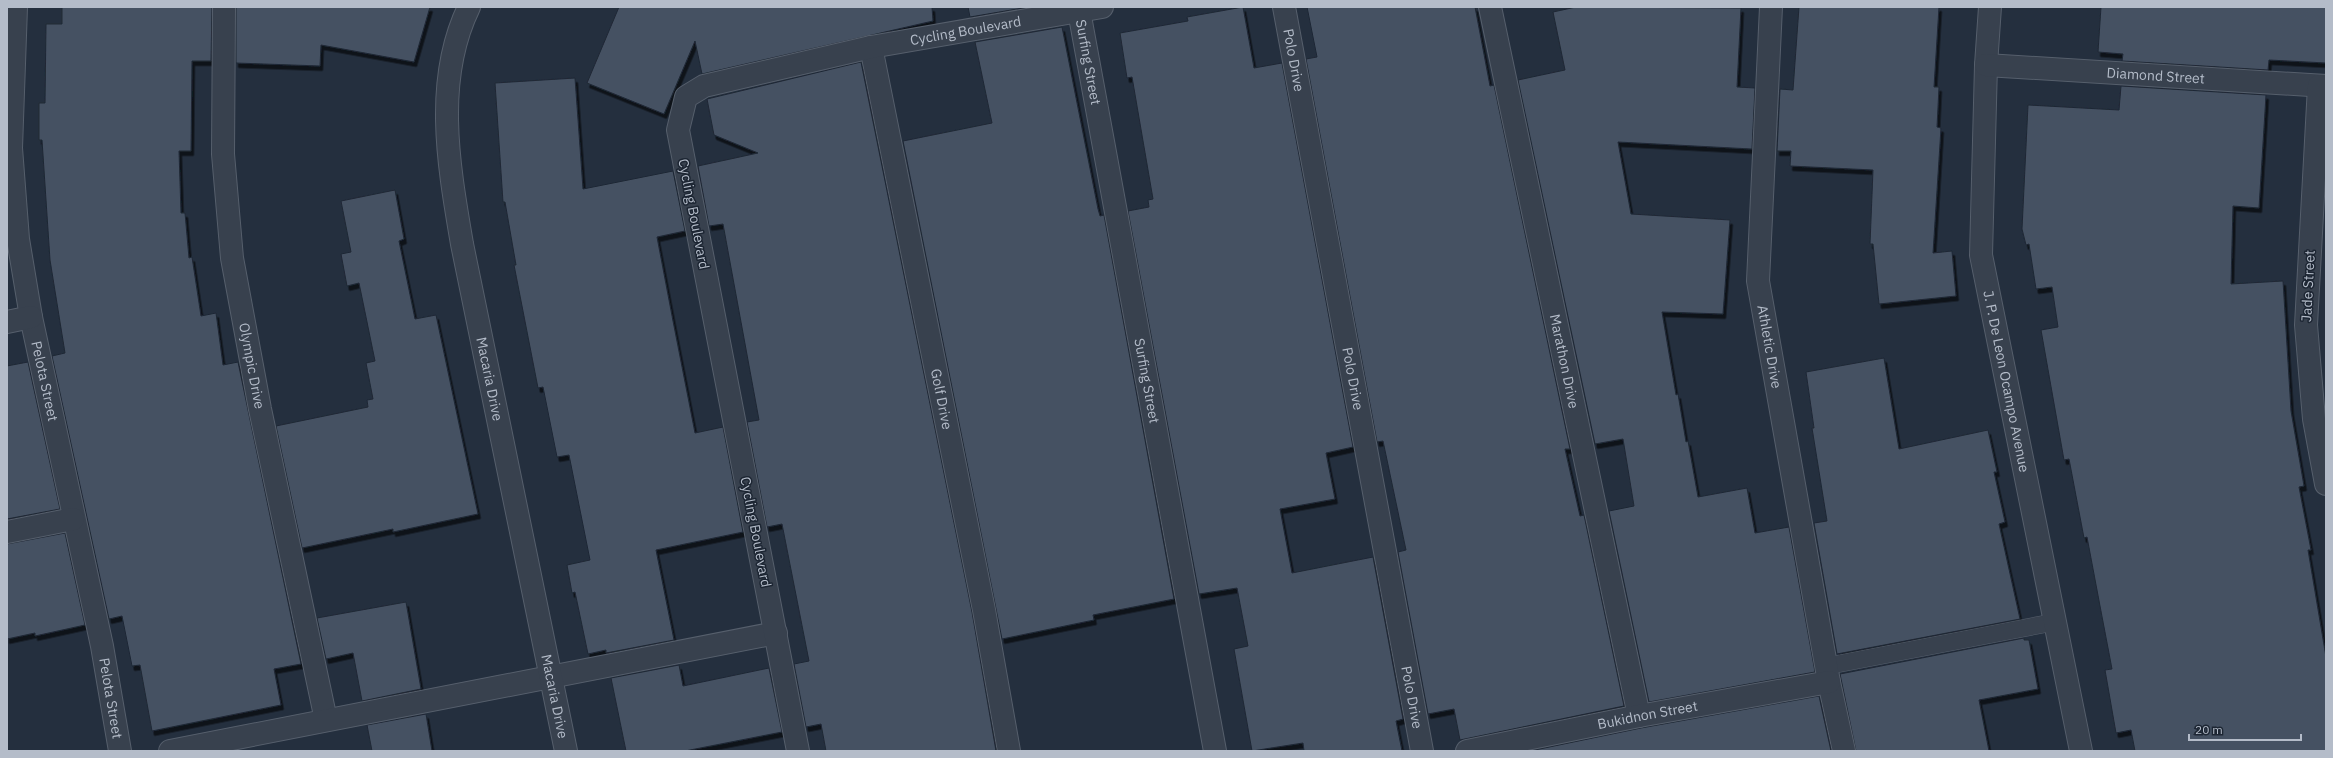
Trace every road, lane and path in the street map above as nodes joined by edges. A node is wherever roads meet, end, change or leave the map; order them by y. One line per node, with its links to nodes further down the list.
1 (16, 7): 13 (street, Pelota Street)
2 (224, 7): 23 (street, Olympic Drive)
3 (469, 7): 21 (street, Macaria Drive)
4 (1102, 7): 9 (street, Cycling Boulevard)
5 (1284, 7): 30 (street, Polo Drive)
6 (1490, 7): 22 (street, Marathon Drive)
7 (1771, 7): 20 (street, Athletic Drive)
8 (1990, 7): 11 (street, J. P. De Leon Ocampo Avenue)
9 (1079, 11): 10 (street, Cycling Boulevard); 29 (street, Surfing Street)
10 (871, 47): 19 (street, Cycling Boulevard); 28 (street, Golf Drive)
11 (1986, 65): 12 (street, Diamond Street); 18 (street, J. P. De Leon Ocampo Avenue)
12 (2322, 86): 15 (street, Jade Street)
13 (31, 317): 14 (street); 16 (street, Pelota Street)
14 (7, 322)
15 (2326, 484)
16 (73, 519): 17 (street); 24 (street, Pelota Street)
17 (7, 532)
18 (2055, 622): 20 (lane); 33 (street, J. P. De Leon Ocampo Avenue)
19 (776, 633): 21 (street); 27 (street, Cycling Boulevard)
20 (1828, 674): 22 (street, Bukidnon Street); 32 (street, Athletic Drive)
21 (550, 676): 23 (street); 26 (street, Macaria Drive)
22 (1639, 716): 31 (street, Bukidnon Street)
23 (326, 720): 25 (street)
24 (120, 751)
25 (170, 751)
26 (566, 751)
27 (798, 751)
28 (1009, 751)
29 (1215, 751)
30 (1422, 751)
31 (1467, 751)
32 (1844, 751)
33 (2081, 751)

